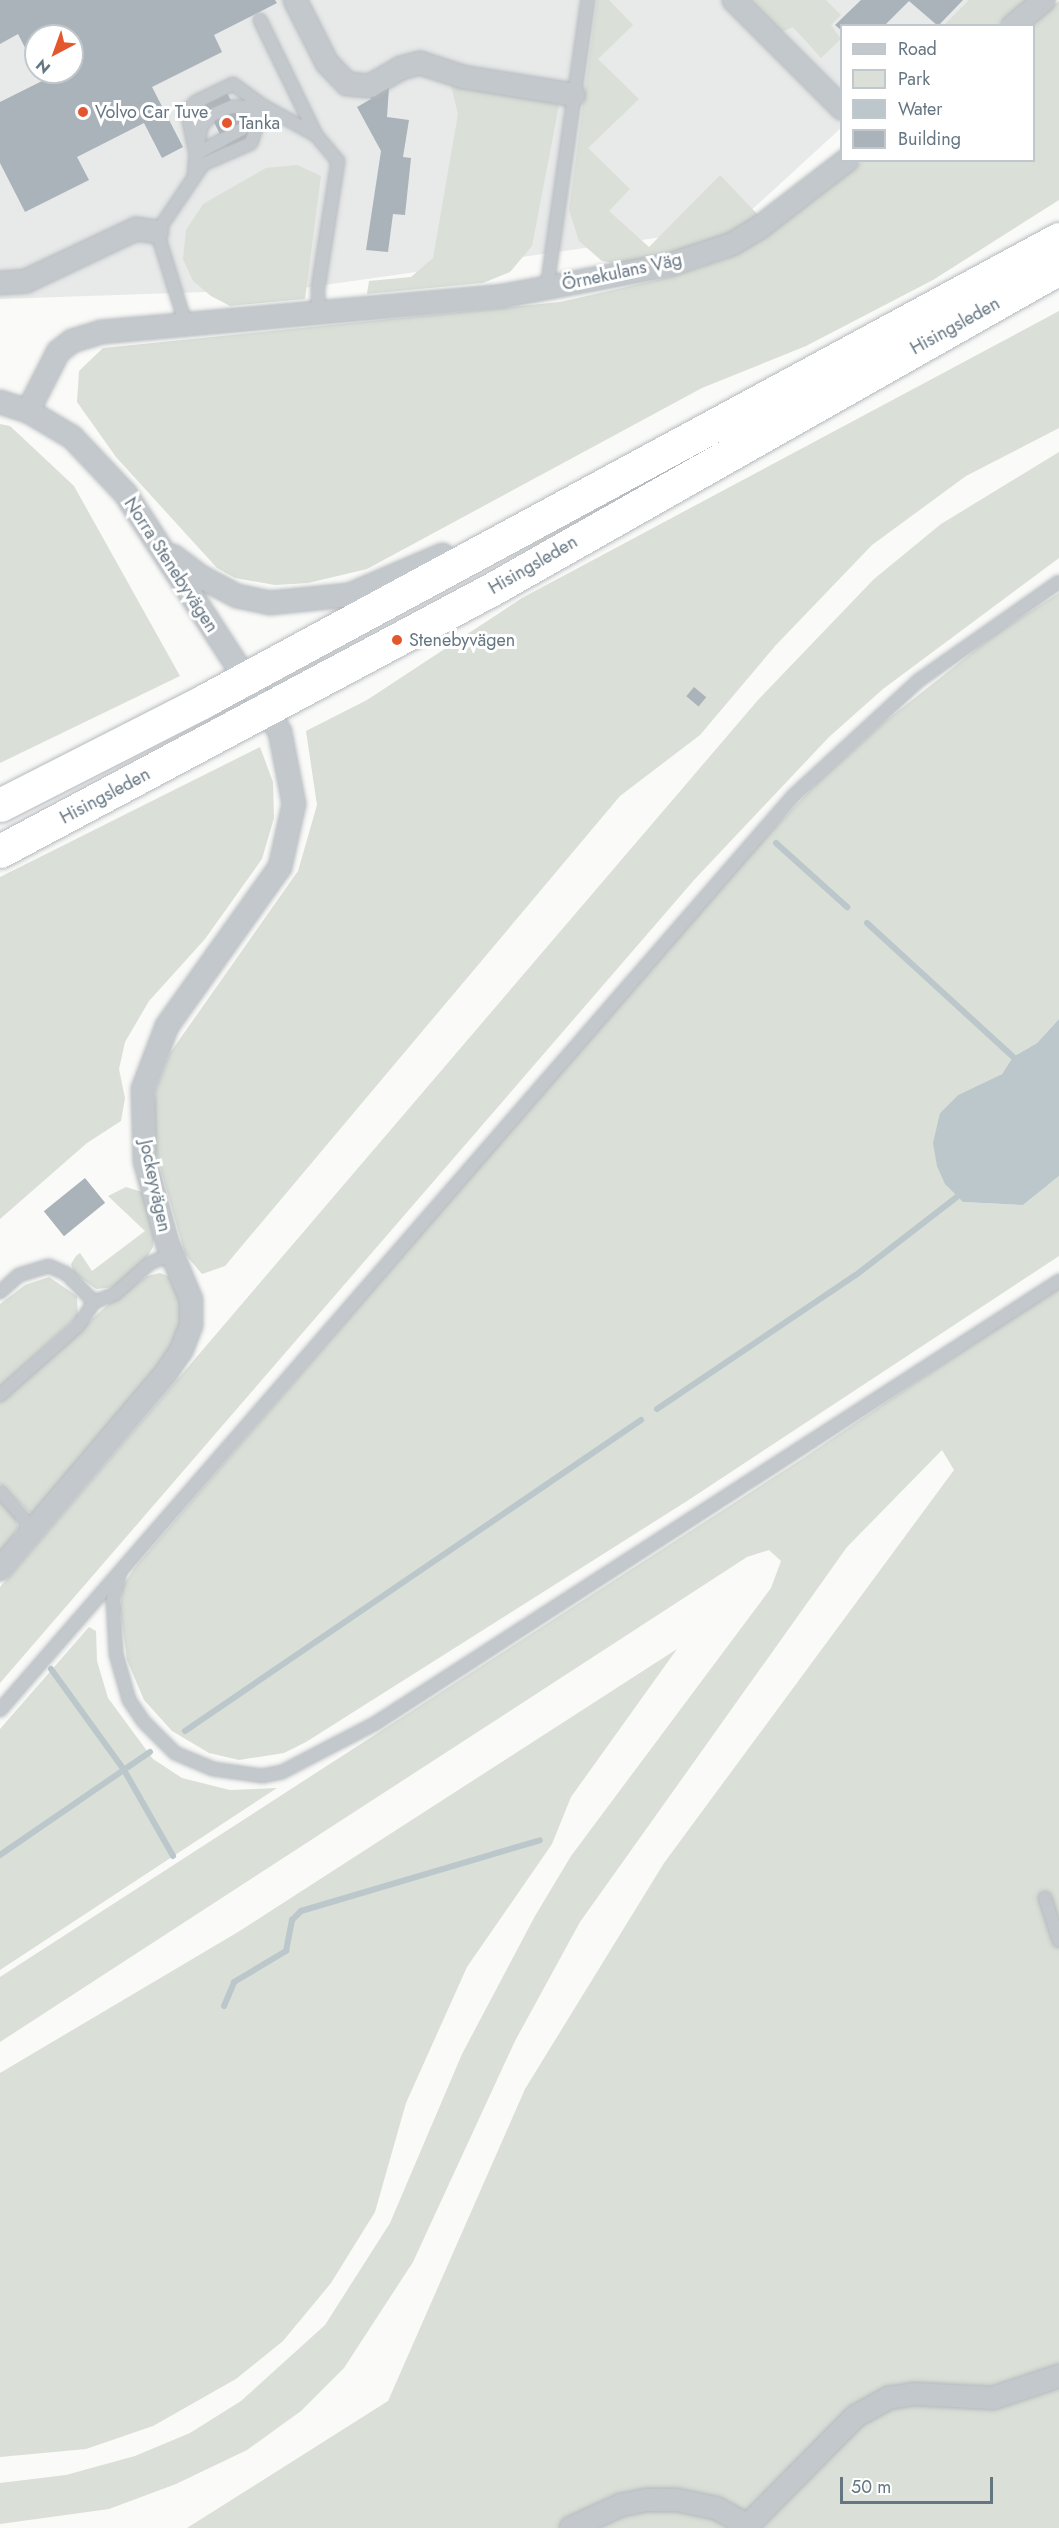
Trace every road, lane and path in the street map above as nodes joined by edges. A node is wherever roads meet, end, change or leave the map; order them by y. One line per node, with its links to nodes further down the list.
1 (295, 0): 7 (street)
2 (588, 0): 7 (lane, Örnekulans Väg)
3 (734, 0): 9 (street)
4 (1044, 0): 6 (street)
5 (260, 20): 10 (lane)
6 (1015, 24)
7 (574, 95): 19 (lane, Örnekulans Väg)
8 (263, 106): 10 (lane); 11 (lane); 11 (lane); 11 (lane); 13 (lane)
9 (840, 106)
10 (316, 135): 21 (lane)
11 (196, 154): 13 (lane)
12 (843, 162): 19 (street, Örnekulans Väg)
13 (194, 176): 15 (lane)
14 (1059, 219): 23 (highway)
15 (157, 232): 18 (street); 22 (lane)
16 (1059, 239): 23 (highway, Hisingsleden)
17 (1059, 268): 23 (highway, Hisingsleden)
18 (0, 283)
19 (548, 287): 21 (street, Örnekulans Väg)
20 (1059, 288): 23 (highway)
21 (318, 315): 22 (street, Örnekulans Väg)
22 (186, 325): 25 (street, Örnekulans Väg)
23 (843, 373): 26 (highway, Hisingsleden); 30 (highway, Hisingsleden)
24 (0, 402): 25 (street, Norra Stenebyvägen)
25 (27, 411): 27 (street, Norra Stenebyvägen)
26 (510, 534): 27 (street); 29 (highway, Hisingsleden)
27 (163, 548): 29 (street, Norra Stenebyvägen)
28 (1059, 582): 41 (lane)
29 (244, 679): 30 (street, Norra Stenebyvägen); 31 (highway, Hisingsleden)
30 (264, 710): 32 (highway, Hisingsleden); 33 (street, Jockeyvägen)
31 (0, 805)
32 (0, 850)
33 (172, 1254): 36 (lane); 39 (street, Jockeyvägen)
34 (1059, 1281): 41 (lane)
35 (0, 1292): 36 (lane)
36 (94, 1302): 37 (lane)
37 (0, 1395)
38 (0, 1491): 39 (lane)
39 (27, 1536): 40 (street, Jockeyvägen)
40 (0, 1569)
41 (120, 1573): 42 (lane)
42 (0, 1710)
43 (1045, 1898): 44 (lane)
44 (1059, 1941)
45 (1059, 2376): 46 (street)
46 (746, 2527): 47 (street)
47 (571, 2528)

